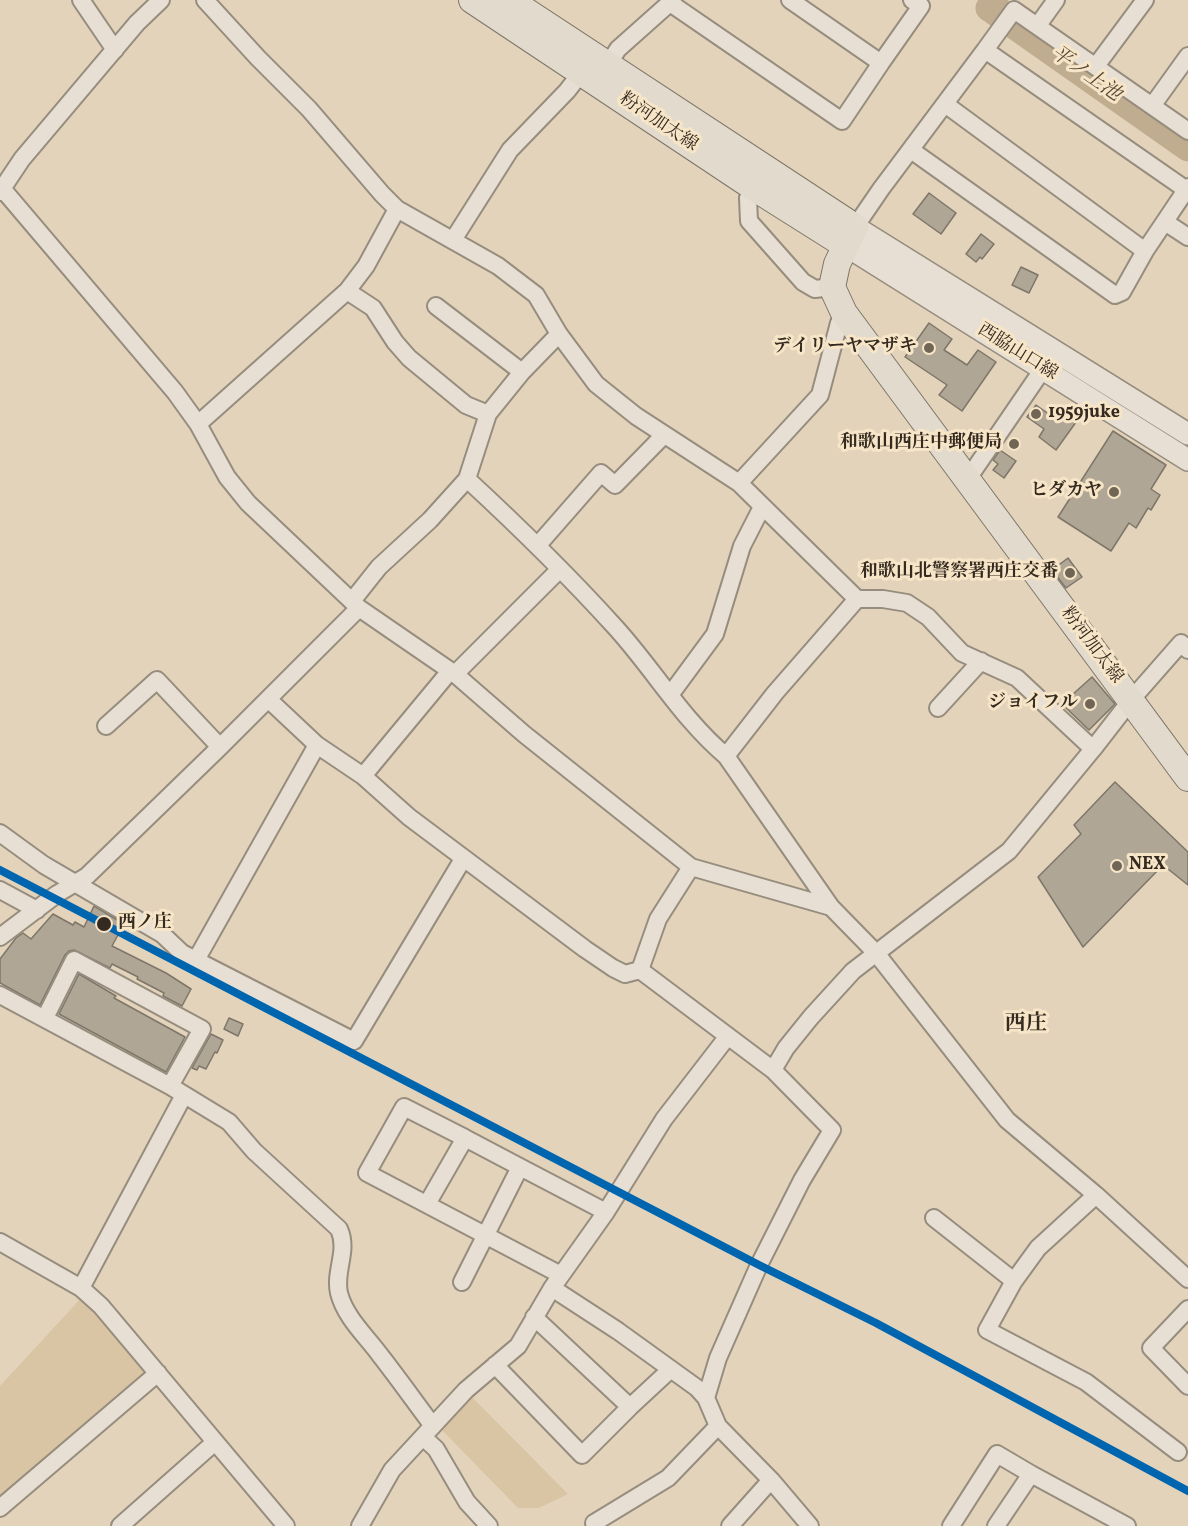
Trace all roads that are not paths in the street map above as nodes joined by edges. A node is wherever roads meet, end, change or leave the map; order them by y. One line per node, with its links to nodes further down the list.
1 (81, 0): 12 (street)
2 (161, 0): 12 (street)
3 (205, 0): 25 (street)
4 (472, 0): 17 (main road, 粉河加太線)
5 (509, 0): 17 (main road, 粉河加太線)
6 (790, 0): 15 (street)
7 (912, 0): 15 (street)
8 (1056, 0): 11 (street)
9 (1145, 0): 16 (street)
10 (671, 1): 15 (street); 17 (street)
11 (1038, 25): 13 (street); 16 (street)
12 (115, 50): 23 (street)
13 (985, 50): 18 (street); 24 (street)
14 (1188, 56): 19 (street)
15 (882, 63)
16 (1096, 66): 19 (street)
17 (595, 73): 22 (main road, 粉河加太線); 27 (main road, 粉河加太線); 29 (street)
18 (945, 104): 21 (street); 30 (street)
19 (1152, 106): 20 (street)
20 (1188, 131)
21 (911, 150): 27 (street); 30 (street)
22 (753, 187): 27 (main road, 粉河加太線); 31 (street)
23 (1, 189): 39 (street)
24 (1187, 189): 26 (street)
25 (397, 209): 29 (street); 32 (street)
26 (1165, 222): 28 (street); 30 (street)
27 (850, 236): 31 (main road); 36 (street, 西脇山口線); 40 (street, 西脇山口線)
28 (1188, 237)
29 (453, 240): 35 (street)
30 (1145, 251)
31 (831, 287): 34 (main road, 粉河加太線)
32 (347, 291): 38 (street); 39 (street)
33 (436, 306): 37 (street)
34 (843, 313): 44 (main road, 粉河加太線); 45 (street)
35 (559, 334): 37 (street); 41 (street)
36 (1043, 369): 42 (street, 西脇山口線); 44 (street)
37 (522, 372): 38 (street)
38 (488, 414): 43 (street)
39 (198, 424): 50 (street)
40 (1188, 434)
41 (664, 435): 45 (street); 47 (street)
42 (1188, 460)
43 (467, 479): 47 (street); 50 (street)
44 (967, 480): 56 (main road, 粉河加太線)
45 (739, 483): 46 (street)
46 (762, 507): 49 (street); 54 (street)
47 (538, 545): 48 (street)
48 (560, 569): 53 (street); 54 (street)
49 (857, 599): 52 (street); 62 (street)
50 (356, 604): 53 (street); 55 (street)
51 (1186, 642): 56 (street)
52 (981, 661): 57 (street); 61 (street)
53 (453, 673): 63 (street); 67 (street)
54 (670, 695): 62 (street)
55 (268, 699): 59 (street); 60 (street)
56 (1131, 700): 61 (street); 64 (main road, 粉河加太線)
57 (938, 708)
58 (106, 726): 60 (street)
59 (317, 745): 63 (street); 74 (street)
60 (220, 747): 68 (street)
61 (1093, 749): 73 (street)
62 (726, 756): 70 (street)
63 (363, 776): 66 (street)
64 (1188, 778)
65 (0, 833): 68 (street)
66 (463, 859): 74 (street); 75 (street)
67 (691, 867): 70 (street); 75 (street)
68 (74, 883): 71 (street); 74 (street)
69 (0, 890): 71 (street)
70 (831, 907): 73 (street)
71 (37, 910): 72 (street)
72 (0, 937)
73 (876, 953): 79 (street); 83 (street)
74 (196, 960)
75 (640, 970): 78 (street)
76 (0, 995): 77 (street)
77 (45, 1018): 80 (street); 80 (street)
78 (728, 1036): 79 (street); 85 (street)
79 (773, 1070): 100 (street)
80 (177, 1090): 93 (street); 103 (street)
81 (465, 1138): 82 (street); 84 (street); 84 (street)
82 (520, 1167): 85 (street); 87 (street)
83 (1096, 1195): 89 (street); 90 (street)
84 (427, 1204): 87 (street)
85 (606, 1212): 92 (street)
86 (934, 1218): 90 (street)
87 (487, 1236): 91 (street); 92 (street)
88 (0, 1242): 93 (street)
89 (1188, 1280)
90 (1014, 1281): 105 (street)
91 (462, 1282)
92 (556, 1282): 95 (street); 97 (street)
93 (81, 1288): 98 (street)
94 (1188, 1310): 99 (street)
95 (534, 1317): 96 (street); 101 (street)
96 (495, 1365): 101 (street); 103 (street)
97 (671, 1370): 100 (street); 101 (street)
98 (158, 1373): 104 (street); 108 (street)
99 (1188, 1386)
100 (706, 1398): 102 (street)
101 (630, 1407)
102 (718, 1426): 107 (street); 110 (street)
103 (428, 1432): 114 (street); 115 (street)
104 (215, 1442): 112 (street); 113 (street)
105 (1178, 1452)
106 (1031, 1474): 109 (street); 111 (street); 118 (street)
107 (771, 1480): 116 (street); 117 (street)
108 (0, 1508)
109 (1119, 1524)
110 (594, 1525)
111 (999, 1525)
112 (120, 1526)
113 (286, 1526)
114 (360, 1526)
115 (489, 1526)
116 (729, 1526)
117 (810, 1526)
118 (951, 1526)

